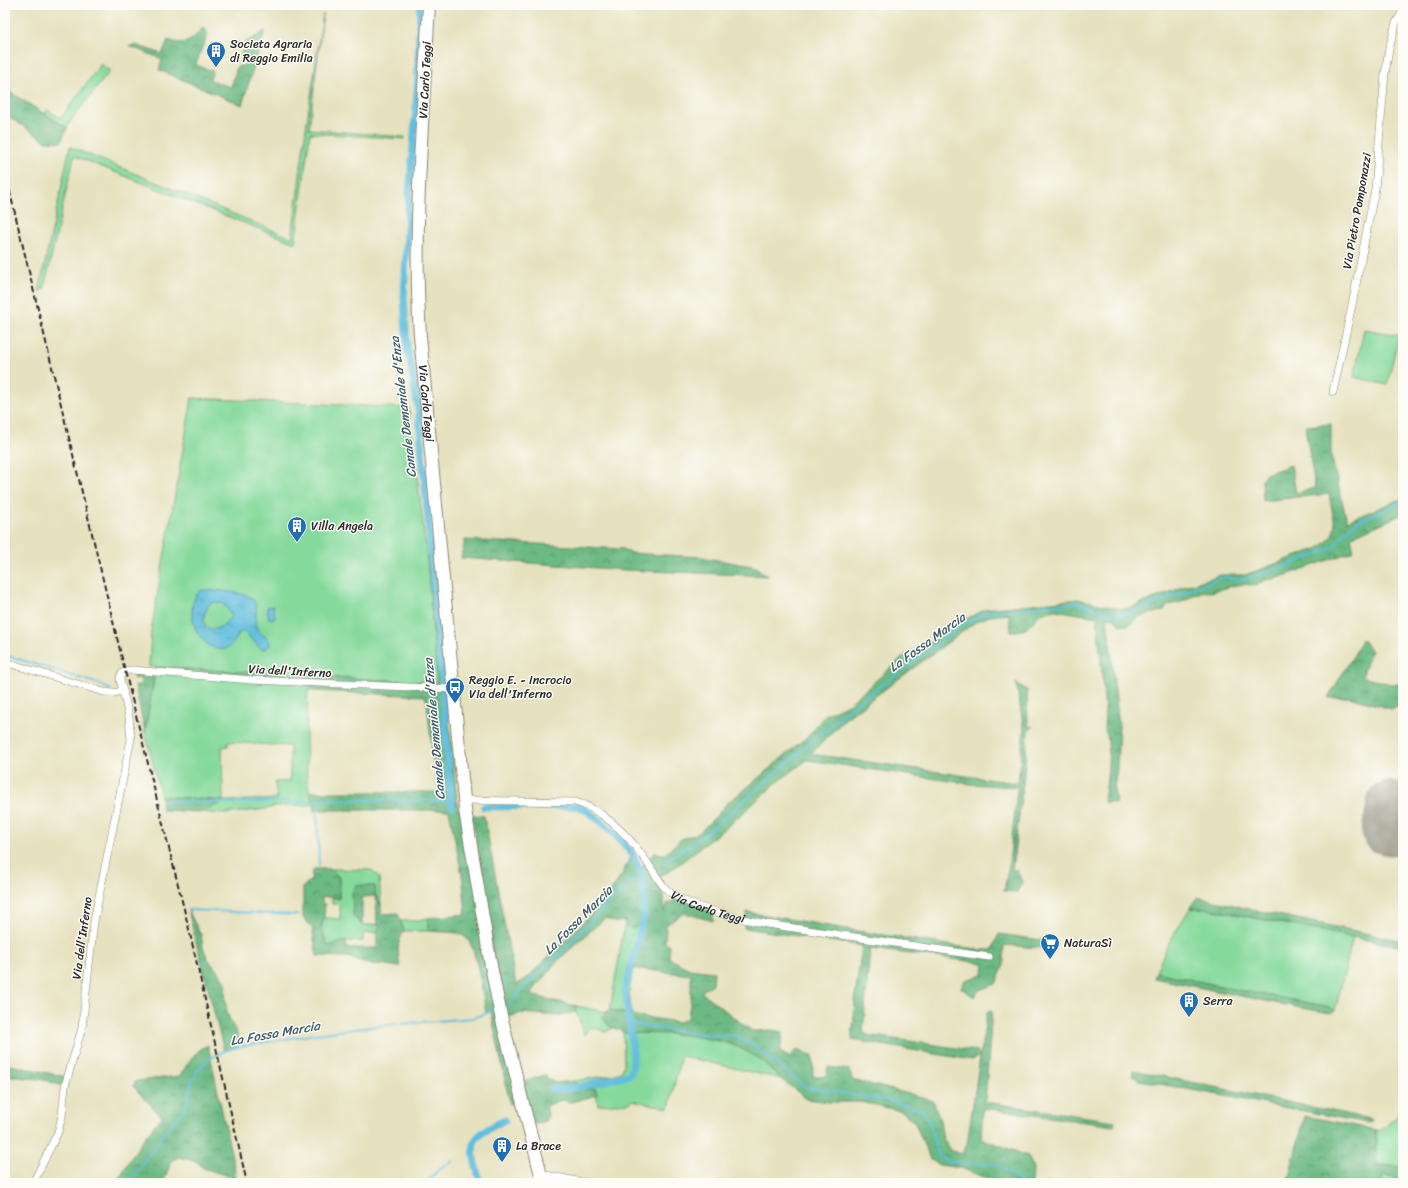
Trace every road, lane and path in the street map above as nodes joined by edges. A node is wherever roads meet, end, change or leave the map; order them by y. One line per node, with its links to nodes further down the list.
1 (429, 5): 5 (main road, Via Carlo Teggi)
2 (1403, 11): 3 (street, Via Pietro Pomponazzi)
3 (1333, 392)
4 (5, 662): 6 (street)
5 (450, 689): 6 (street, Via dell'Inferno); 7 (main road, Via Carlo Teggi)
6 (123, 691): 10 (street, Via dell'Inferno)
7 (464, 800): 8 (street, Via Carlo Teggi); 9 (main road, Via Carlo Teggi)
8 (989, 957)
9 (542, 1178): 11 (street)
10 (33, 1183)
11 (587, 1183)

